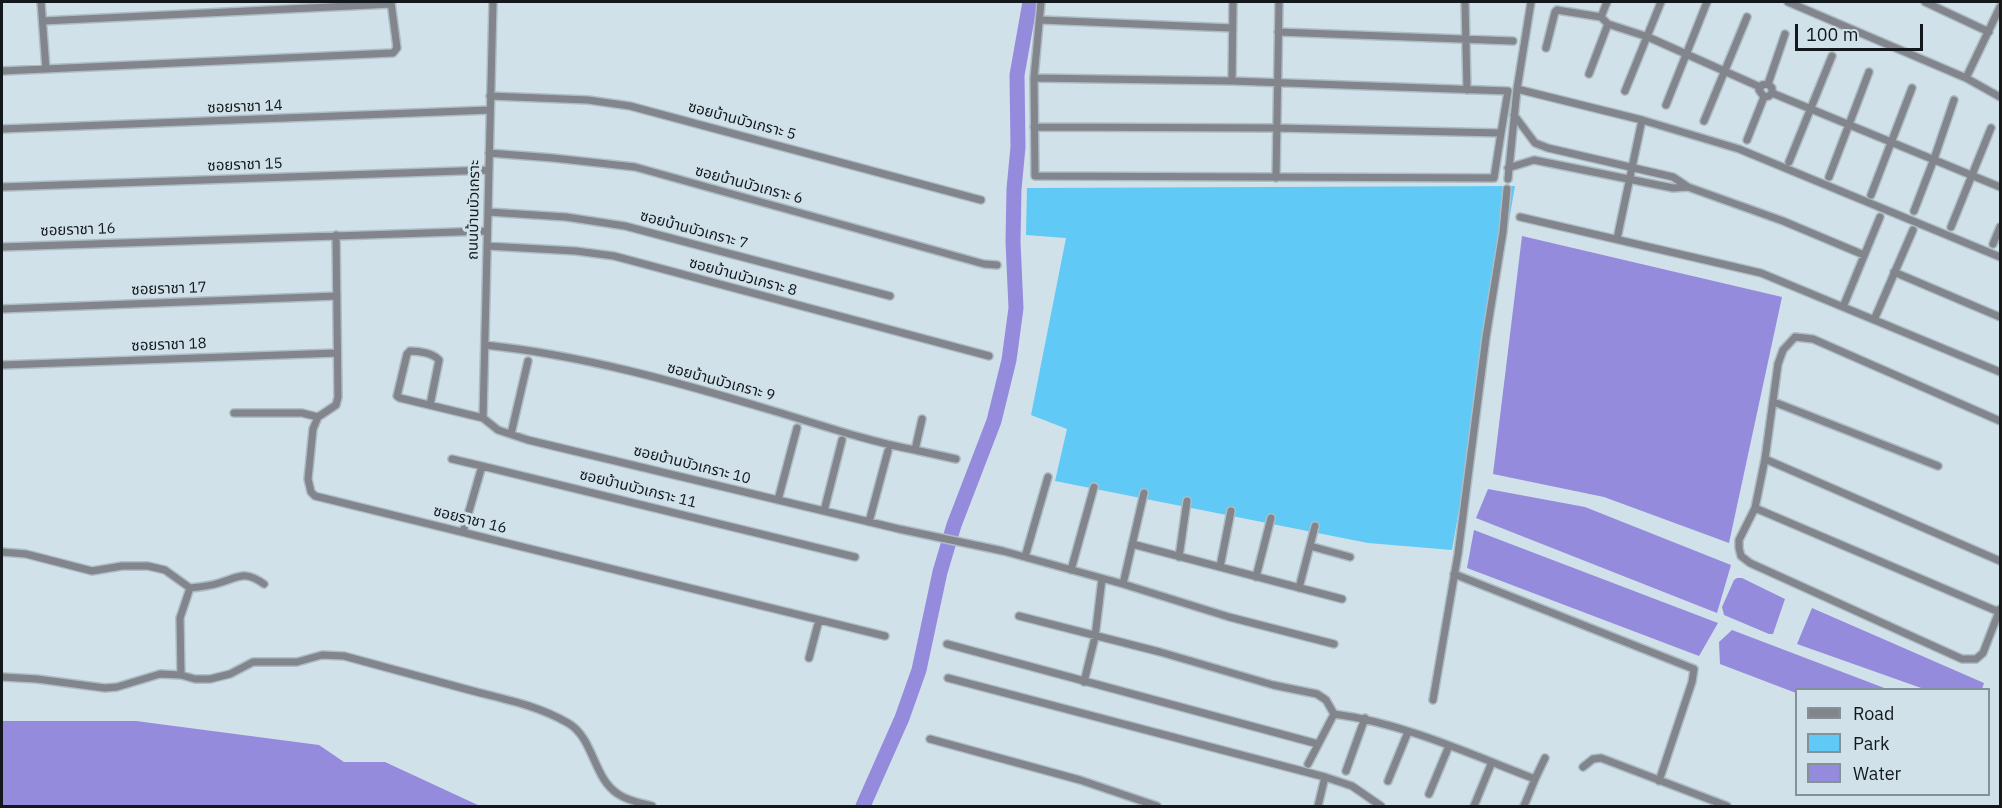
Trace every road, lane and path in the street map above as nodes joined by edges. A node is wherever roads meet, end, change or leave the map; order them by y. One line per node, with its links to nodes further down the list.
1 (41, 2): 18 (street)
2 (493, 2): 45 (street, ถนนบ้านบัวเกราะ)
3 (1041, 2): 17 (street)
4 (1233, 2): 20 (street)
5 (1279, 2): 21 (street)
6 (1465, 2): 25 (street)
7 (1531, 2): 41 (street)
8 (1607, 2): 15 (street)
9 (1661, 2): 24 (street)
10 (1707, 2): 28 (street)
11 (1788, 2): 36 (street)
12 (1925, 2): 22 (street)
13 (391, 3): 18 (street); 30 (street)
14 (2001, 7): 22 (street)
15 (1601, 17): 19 (street); 27 (street)
16 (1747, 17): 32 (street)
17 (1041, 20): 20 (street); 35 (street)
18 (43, 21): 30 (street)
19 (1608, 24): 24 (street); 34 (street)
20 (1232, 28): 37 (street)
21 (1278, 32): 25 (street); 38 (street)
22 (1989, 32): 36 (street)
23 (1785, 34): 39 (street)
24 (1648, 37): 28 (street); 43 (street)
25 (1466, 39): 26 (street); 42 (street)
26 (1513, 41)
27 (1546, 48)
28 (1686, 54): 32 (street); 49 (street)
29 (1832, 56): 50 (street)
30 (46, 69): 31 (street)
31 (2, 71)
32 (1725, 72): 39 (street); 54 (street)
33 (1869, 72): 55 (street)
34 (1588, 74)
35 (1034, 78): 37 (street); 56 (street)
36 (1966, 78): 47 (street)
37 (1232, 81): 38 (street)
38 (1277, 82): 42 (street); 57 (street)
39 (1764, 86): 44 (street); 46 (street)
40 (1912, 88): 62 (street)
41 (1517, 89): 52 (street); 53 (street)
42 (1467, 90): 60 (street)
43 (1624, 91)
44 (1772, 93): 46 (street); 50 (street)
45 (490, 96): 51 (street, ถนนบ้านบัวเกราะ); 79 (street, ซอยบ้านบัวเกราะ 5)
46 (1764, 97): 61 (street)
47 (2001, 97)
48 (1954, 100): 64 (street)
49 (1666, 105)
50 (1812, 108): 55 (street); 65 (street)
51 (490, 110): 59 (street, ซอยราชา 14); 63 (street, ถนนบ้านบัวเกราะ)
52 (1514, 115): 66 (street); 67 (street)
53 (1642, 120): 66 (street); 94 (street)
54 (1704, 121)
55 (1849, 125): 62 (street); 70 (street)
56 (1035, 127): 57 (street); 71 (street)
57 (1276, 128): 60 (street); 71 (street)
58 (1991, 128): 69 (street)
59 (2, 129)
60 (1501, 133): 71 (street)
61 (1747, 140)
62 (1892, 142): 64 (street); 78 (street)
63 (489, 153): 68 (street, ถนนบ้านบัวเกราะ); 95 (street, ซอยบ้านบัวเกราะ 6)
64 (1934, 159): 69 (street); 80 (street)
65 (1789, 162)
66 (1631, 166): 72 (street); 74 (street)
67 (1508, 168): 72 (street); 73 (street)
68 (489, 170): 76 (street, ซอยราชา 15); 81 (street, ถนนบ้านบัวเกราะ)
69 (1971, 176): 75 (street); 84 (street)
70 (1829, 177)
71 (1276, 178)
72 (1628, 178): 74 (street); 89 (street)
73 (1508, 179)
74 (1688, 187): 93 (street)
75 (2001, 187)
76 (2, 188)
77 (1507, 189): 148 (street)
78 (1871, 195)
79 (981, 200)
80 (1914, 211)
81 (488, 212): 87 (street, ถนนบ้านบัวเกราะ); 98 (street, ซอยบ้านบัวเกราะ 7)
82 (1880, 217): 93 (street)
83 (1520, 218): 89 (street)
84 (1951, 226)
85 (2001, 227): 90 (street)
86 (1913, 230): 96 (street)
87 (487, 231): 88 (street, ซอยราชา 16); 91 (street, ถนนบ้านบัวเกราะ)
88 (336, 235): 92 (street, ซอยราชา 16); 97 (street, ซอยราชา 16)
89 (1617, 239): 99 (street)
90 (1993, 244)
91 (487, 246): 103 (street, ถนนบ้านบัวเกราะ); 105 (street, ซอยบ้านบัวเกราะ 8)
92 (2, 247)
93 (1864, 255): 99 (street)
94 (2001, 258)
95 (998, 265)
96 (1894, 272): 101 (street); 102 (street)
97 (337, 296): 100 (street, ซอยราชา 17); 104 (street, ซอยราชา 16)
98 (890, 296)
99 (1843, 307): 102 (street)
100 (2, 309)
101 (2001, 317)
102 (1874, 320): 108 (street)
103 (485, 345): 113 (street, ถนนบ้านบัวเกราะ); 119 (street, ซอยบ้านบัวเกราะ 9)
104 (337, 353): 107 (street, ซอยราชา 18); 112 (street, ซอยราชา 16)
105 (989, 356)
106 (528, 361): 117 (street)
107 (2, 364)
108 (2001, 372)
109 (1774, 402): 115 (street); 123 (street); 125 (street)
110 (430, 405): 110 (street, ซอยบ้านบัวเกราะ 10); 113 (street, ซอยบ้านบัวเกราะ 10)
111 (234, 413): 112 (street)
112 (318, 417): 137 (street, ซอยราชา 16)
113 (483, 418): 117 (street, ซอยบ้านบัวเกราะ 10)
114 (922, 419): 119 (street)
115 (2001, 421)
116 (797, 428): 129 (street)
117 (510, 434): 129 (street, ซอยบ้านบัวเกราะ 10)
118 (842, 440): 132 (street)
119 (915, 450): 122 (street, ซอยบ้านบัวเกราะ 9)
120 (888, 451): 135 (street)
121 (452, 459): 124 (street, ซอยบ้านบัวเกราะ 11)
122 (956, 459)
123 (1766, 459): 131 (street); 145 (street)
124 (482, 466): 137 (street); 141 (street, ซอยบ้านบัวเกราะ 11)
125 (1938, 466)
126 (1048, 477): 142 (street)
127 (1094, 487): 147 (street)
128 (1144, 493): 138 (street)
129 (778, 500): 132 (street, ซอยบ้านบัวเกราะ 10)
130 (1187, 501): 143 (street)
131 (1755, 508): 156 (street); 156 (street)
132 (824, 511): 135 (street, ซอยบ้านบัวเกราะ 10)
133 (1231, 511): 146 (street)
134 (1271, 518): 149 (street)
135 (869, 522): 142 (street, ซอยบ้านบัวเกราะ 10)
136 (1315, 526): 139 (street)
137 (463, 532): 158 (street, ซอยราชา 16)
138 (1132, 544): 143 (street); 152 (street)
139 (1310, 546): 144 (street); 154 (street)
140 (2, 552): 153 (street)
141 (855, 556)
142 (1025, 557): 147 (street, ซอยบ้านบัวเกราะ 10)
143 (1179, 557): 146 (street)
144 (1350, 557)
145 (2001, 561)
146 (1220, 567): 149 (street)
147 (1071, 570): 150 (street, ซอยบ้านบัวเกราะ 10)
148 (1454, 574): 168 (street); 182 (street)
149 (1256, 577): 154 (street)
150 (1102, 579): 152 (street, ซอยบ้านบัวเกราะ 10); 160 (street)
151 (264, 584): 153 (street)
152 (1123, 584): 162 (street, ซอยบ้านบัวเกราะ 10)
153 (190, 588): 164 (street)
154 (1299, 588): 155 (street)
155 (1342, 599)
156 (2000, 611)
157 (1018, 616): 160 (street)
158 (819, 620): 159 (street, ซอยราชา 16); 163 (street)
159 (885, 636)
160 (1095, 636): 167 (street); 169 (street)
161 (947, 644): 167 (street)
162 (1334, 645)
163 (809, 658)
164 (181, 675): 165 (street); 185 (street)
165 (2, 676)
166 (948, 678): 180 (street)
167 (1084, 682): 173 (street)
168 (1433, 700)
169 (1334, 714): 170 (street); 173 (street)
170 (1365, 718): 171 (street); 179 (street)
171 (1408, 732): 174 (street); 183 (street)
172 (930, 739): 186 (street)
173 (1318, 744): 177 (street)
174 (1449, 746): 176 (street); 184 (street)
175 (1545, 758): 181 (street)
176 (1492, 762): 181 (street); 189 (street)
177 (1308, 764)
178 (1583, 767): 182 (street)
179 (1346, 771)
180 (1325, 777): 187 (street); 188 (street)
181 (1535, 778): 190 (street)
182 (1659, 781): 191 (street)
183 (1388, 782)
184 (1430, 794)
185 (652, 807)
186 (1157, 807)
187 (1318, 807)
188 (1381, 807)
189 (1474, 807)
190 (1524, 807)
191 (1726, 807)

